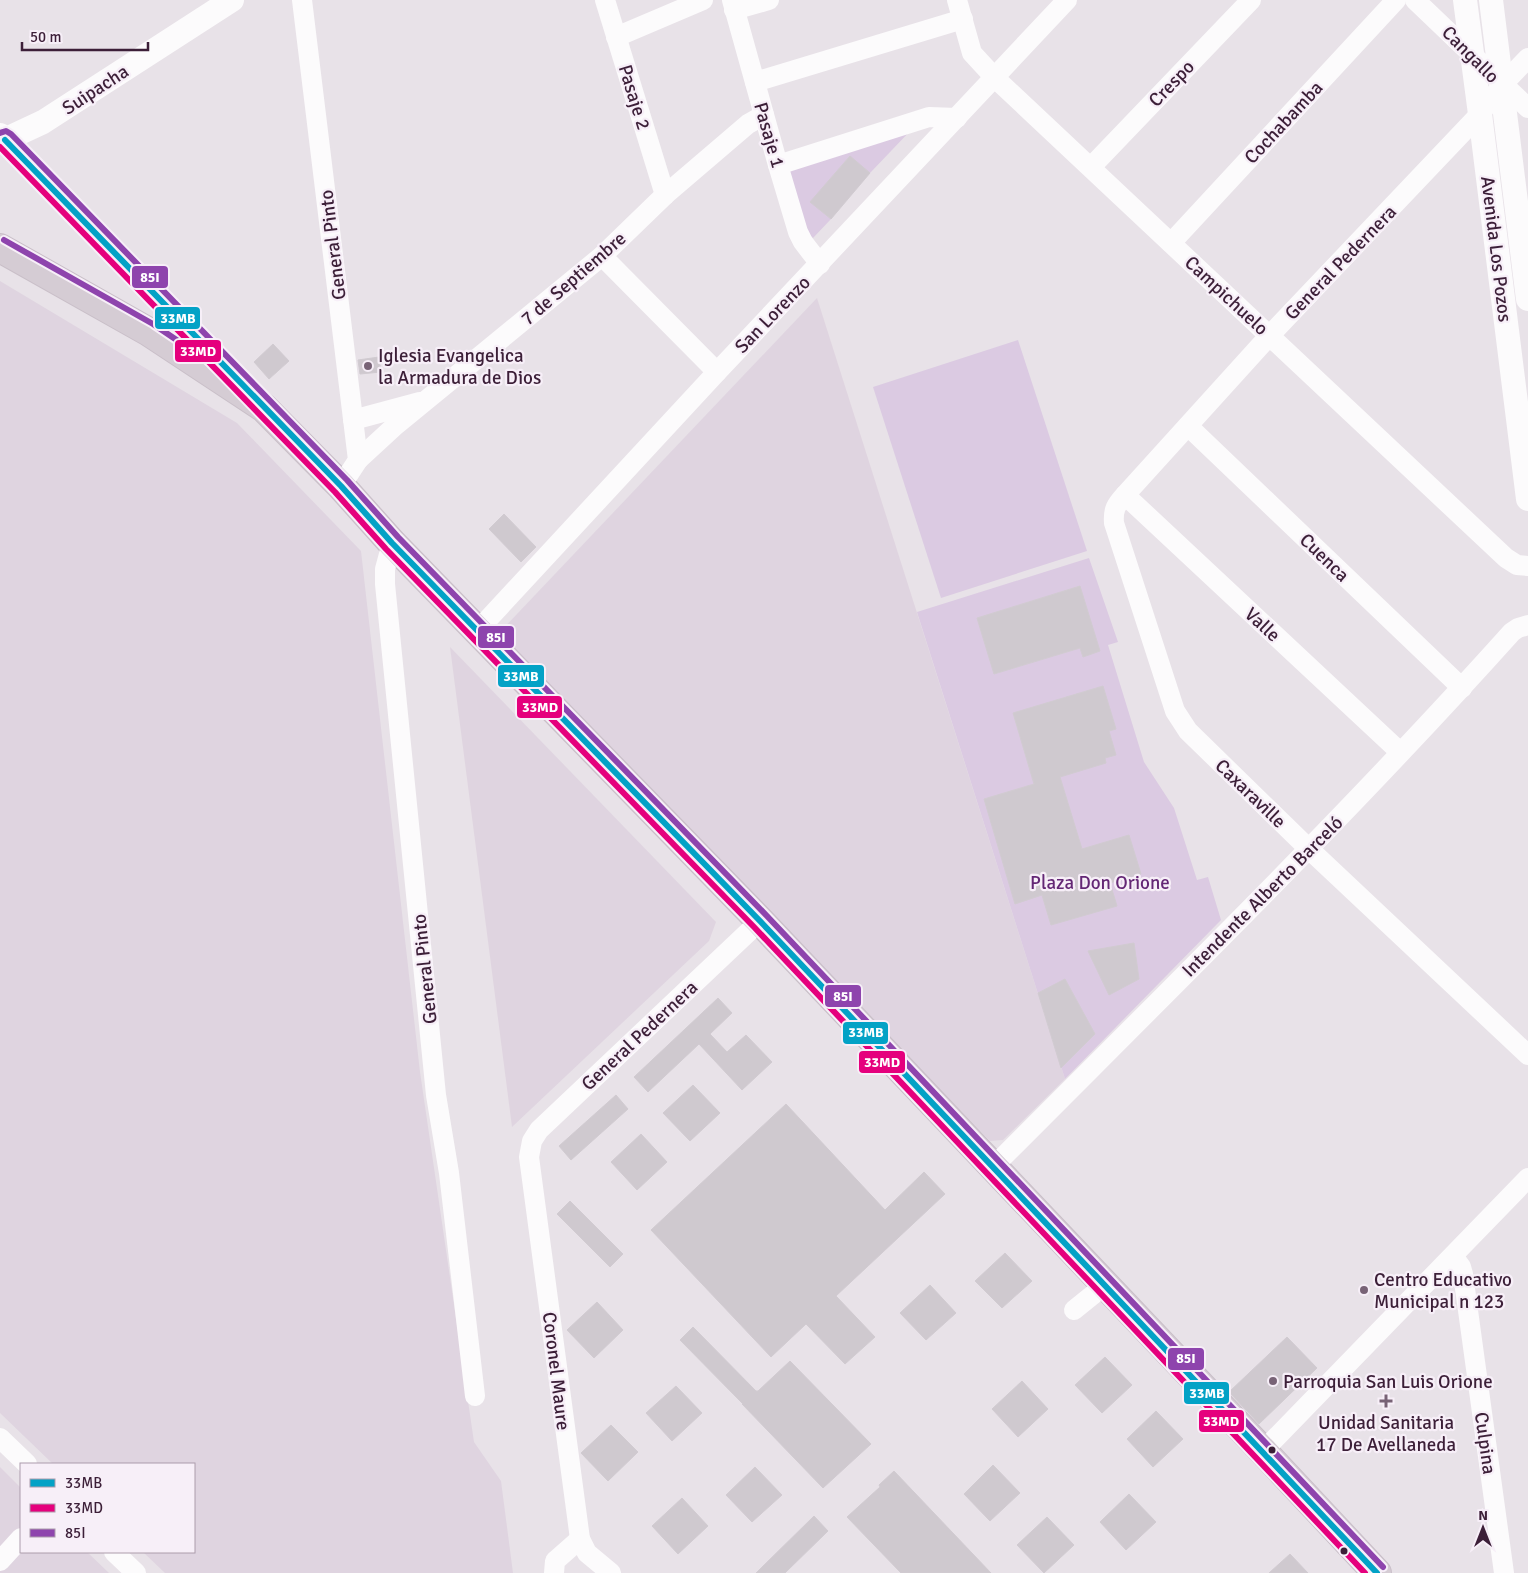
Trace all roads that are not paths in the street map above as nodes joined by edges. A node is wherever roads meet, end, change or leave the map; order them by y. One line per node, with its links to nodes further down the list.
1 (232, 0): 25 (street, Suipacha)
2 (302, 0): 38 (street, General Pinto)
3 (605, 0): 15 (street, Pasaje 2)
4 (703, 0): 15 (street)
5 (769, 0): 13 (street)
6 (957, 0): 14 (street, Campichuelo)
7 (1067, 0): 18 (street, San Lorenzo)
8 (1250, 0): 27 (street, Crespo)
9 (1396, 0): 29 (street, Cochabamba)
10 (1415, 0): 16 (street, Cangallo)
11 (1465, 0): 16 (street, Avenida Los Pozos)
12 (1491, 0): 20 (street, Avenida Los Pozos)
13 (733, 5): 19 (street, Pasaje 1)
14 (963, 19): 18 (street, Campichuelo); 19 (street)
15 (616, 37): 28 (street, Pasaje 2)
16 (1472, 52): 20 (street, Cangallo); 22 (street, Avenida Los Pozos)
17 (1528, 58): 20 (street, General Pedernera)
18 (995, 78): 24 (street, San Lorenzo); 27 (street, Campichuelo)
19 (755, 82): 23 (street, Pasaje 1)
20 (1502, 85): 21 (street, Cangallo); 22 (street, General Pedernera); 33 (street, Avenida Los Pozos)
21 (1528, 108)
22 (1480, 114): 34 (street, General Pedernera); 43 (street, Avenida Los Pozos)
23 (764, 115): 26 (street, Pasaje 1); 28 (street, 7 de Septiembre)
24 (957, 118): 26 (street); 32 (street, San Lorenzo)
25 (2, 139): 37 (street)
26 (778, 165): 32 (street, Pasaje 1)
27 (1091, 167): 29 (street, Campichuelo)
28 (665, 194): 31 (street, 7 de Septiembre)
29 (1171, 243): 34 (street, Campichuelo)
30 (0, 248): 37 (main road)
31 (602, 256): 35 (street); 36 (street, 7 de Septiembre)
32 (820, 264): 35 (street, San Lorenzo)
33 (1528, 298)
34 (1270, 335): 39 (street, General Pedernera); 46 (street, Campichuelo)
35 (717, 372): 48 (street, San Lorenzo)
36 (427, 400): 38 (street); 40 (street, 7 de Septiembre)
37 (264, 408): 41 (main road)
38 (353, 420): 40 (street, General Pinto)
39 (1188, 426): 42 (street, General Pedernera); 49 (street, Cuenca)
40 (358, 460): 41 (street)
41 (341, 486): 45 (main road)
42 (1125, 495): 44 (street, General Pedernera); 50 (street, Valle)
43 (1528, 499)
44 (1113, 512): 51 (street, Caxaraville)
45 (392, 543): 48 (main road); 60 (street, General Pinto)
46 (1528, 566)
47 (1528, 625): 49 (street, Intendente Alberto Barceló)
48 (478, 630): 52 (main road)
49 (1462, 688): 50 (street, Intendente Alberto Barceló)
50 (1400, 752): 51 (street, Intendente Alberto Barceló)
51 (1309, 849): 53 (street, Caxaraville); 55 (street, Intendente Alberto Barceló)
52 (760, 921): 54 (street, General Pedernera); 55 (main road)
53 (1528, 1055)
54 (529, 1156): 65 (street, Coronel Maure)
55 (993, 1167): 58 (main road)
56 (1528, 1178): 57 (street)
57 (1453, 1256): 62 (street); 72 (street, Culpina)
58 (1105, 1285): 59 (street); 62 (main road)
59 (1074, 1310)
60 (475, 1396)
61 (0, 1438): 63 (street)
62 (1263, 1451): 71 (main road)
63 (26, 1463)
64 (20, 1539): 67 (street)
65 (580, 1539): 69 (street); 70 (street, Coronel Maure)
66 (115, 1553): 68 (street)
67 (0, 1561)
68 (136, 1573)
69 (554, 1573)
70 (611, 1573)
71 (1377, 1573)
72 (1504, 1573)

